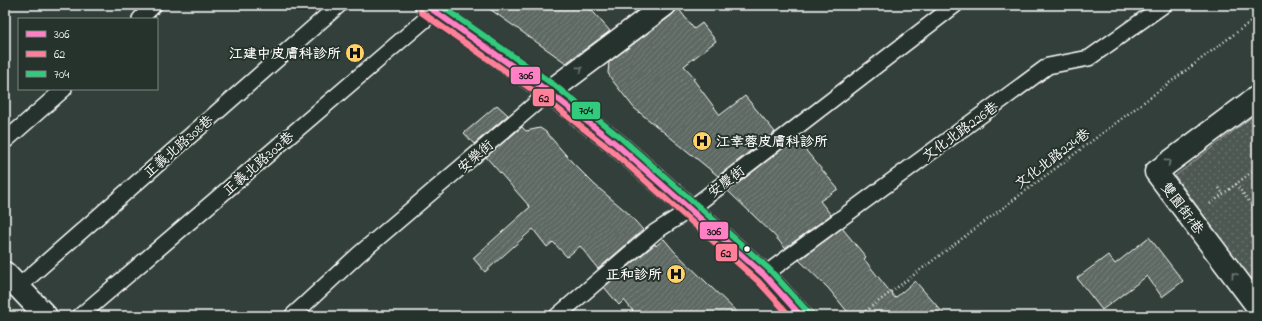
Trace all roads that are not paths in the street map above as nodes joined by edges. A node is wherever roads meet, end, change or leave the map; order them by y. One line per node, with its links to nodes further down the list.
1 (154, 5): 7 (lane)
2 (339, 5): 14 (lane, 正義北路308巷)
3 (665, 5): 9 (street, 安樂街, one-way to 3)
4 (955, 5): 12 (lane, 安慶街)
5 (1164, 5): 13 (lane, 文化北路226巷)
6 (434, 7): 9 (street); 17 (lane, 正義北路302巷)
7 (141, 18)
8 (63, 90): 11 (lane)
9 (549, 92): 12 (street); 18 (lane, 安樂街)
10 (1257, 97): 15 (street, 雙園街1巷, one-way to 10)
11 (5, 142)
12 (689, 210): 13 (street); 19 (lane, 安慶街)
13 (764, 275): 20 (street)
14 (12, 280): 16 (street)
15 (1257, 306)
16 (46, 316)
17 (80, 316)
18 (292, 316)
19 (557, 316)
20 (801, 316)

